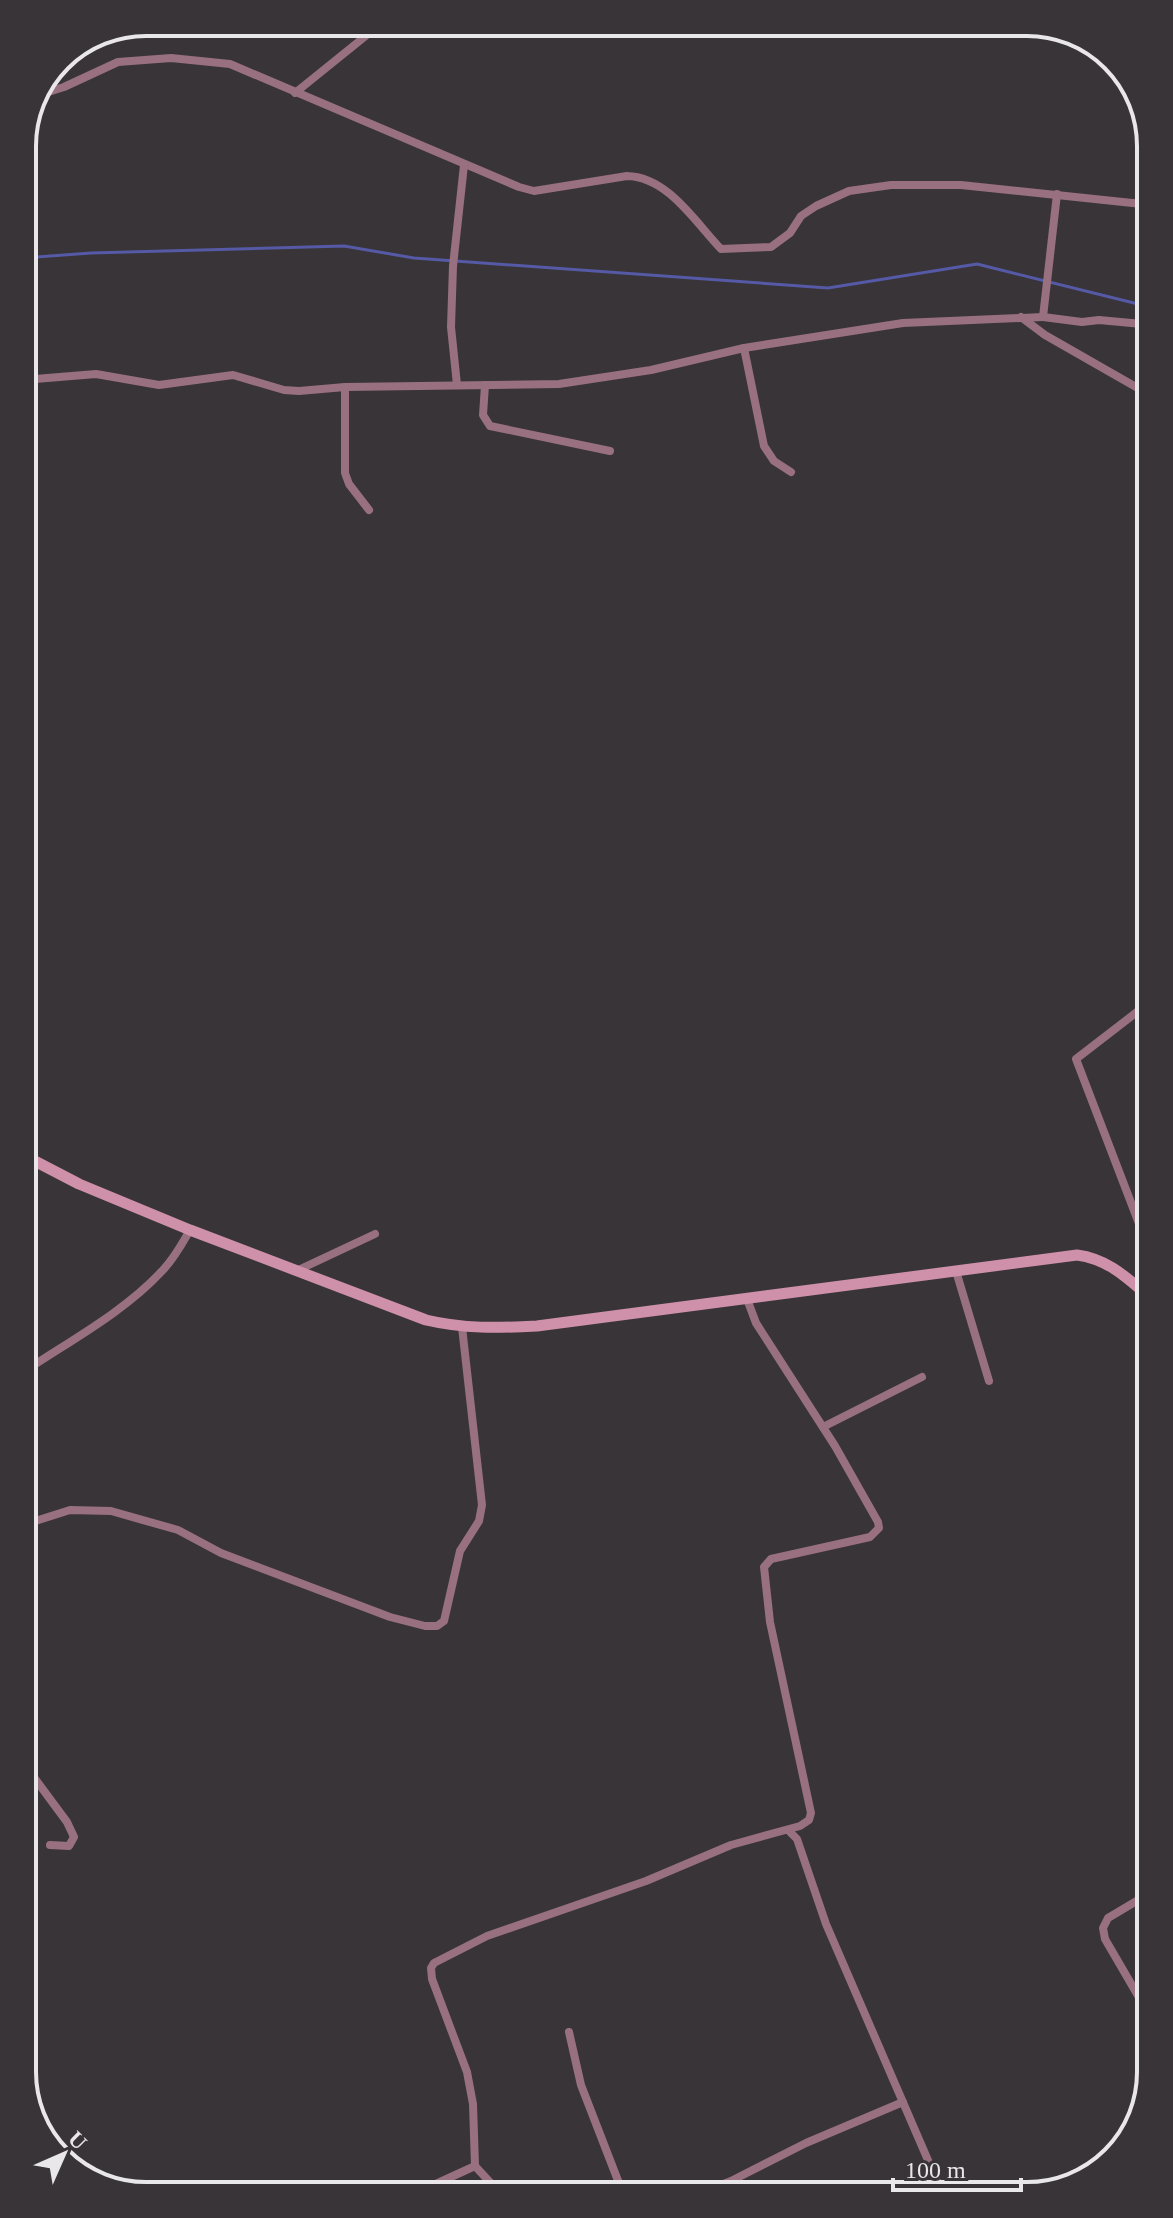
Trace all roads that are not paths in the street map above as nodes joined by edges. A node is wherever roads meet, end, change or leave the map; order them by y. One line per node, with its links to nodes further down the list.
1 (366, 36): 3 (street)
2 (52, 91): 3 (street)
3 (295, 93): 4 (street)
4 (464, 165): 5 (street); 12 (street)
5 (1057, 194): 6 (street); 8 (street)
6 (1137, 203)
7 (1020, 317): 8 (street); 10 (street); 15 (street)
8 (1043, 317): 9 (street)
9 (1137, 324)
10 (744, 348): 13 (street); 17 (street)
11 (36, 379): 14 (street)
12 (457, 385): 13 (street); 14 (street)
13 (485, 385): 16 (street)
14 (345, 387): 18 (street)
15 (1137, 388)
16 (610, 451)
17 (791, 472)
18 (369, 510)
19 (1137, 1012): 21 (street)
20 (36, 1162): 22 (street)
21 (1137, 1218)
22 (190, 1230): 24 (street); 29 (street)
23 (375, 1234): 24 (street)
24 (296, 1271): 28 (street)
25 (956, 1271): 26 (street); 27 (street); 31 (street)
26 (1137, 1287)
27 (747, 1299): 28 (street); 32 (street)
28 (462, 1327): 33 (street)
29 (36, 1361)
30 (922, 1377): 32 (street)
31 (989, 1381)
32 (823, 1427): 35 (street)
33 (36, 1521)
34 (36, 1780): 36 (street)
35 (788, 1830): 40 (street); 41 (street)
36 (50, 1845)
37 (1137, 1901): 38 (street)
38 (1137, 1994)
39 (569, 2032): 44 (street)
40 (903, 2102): 45 (street); 46 (street)
41 (475, 2166): 42 (street); 43 (street)
42 (440, 2182)
43 (490, 2182)
44 (619, 2182)
45 (728, 2182)
46 (937, 2182)

